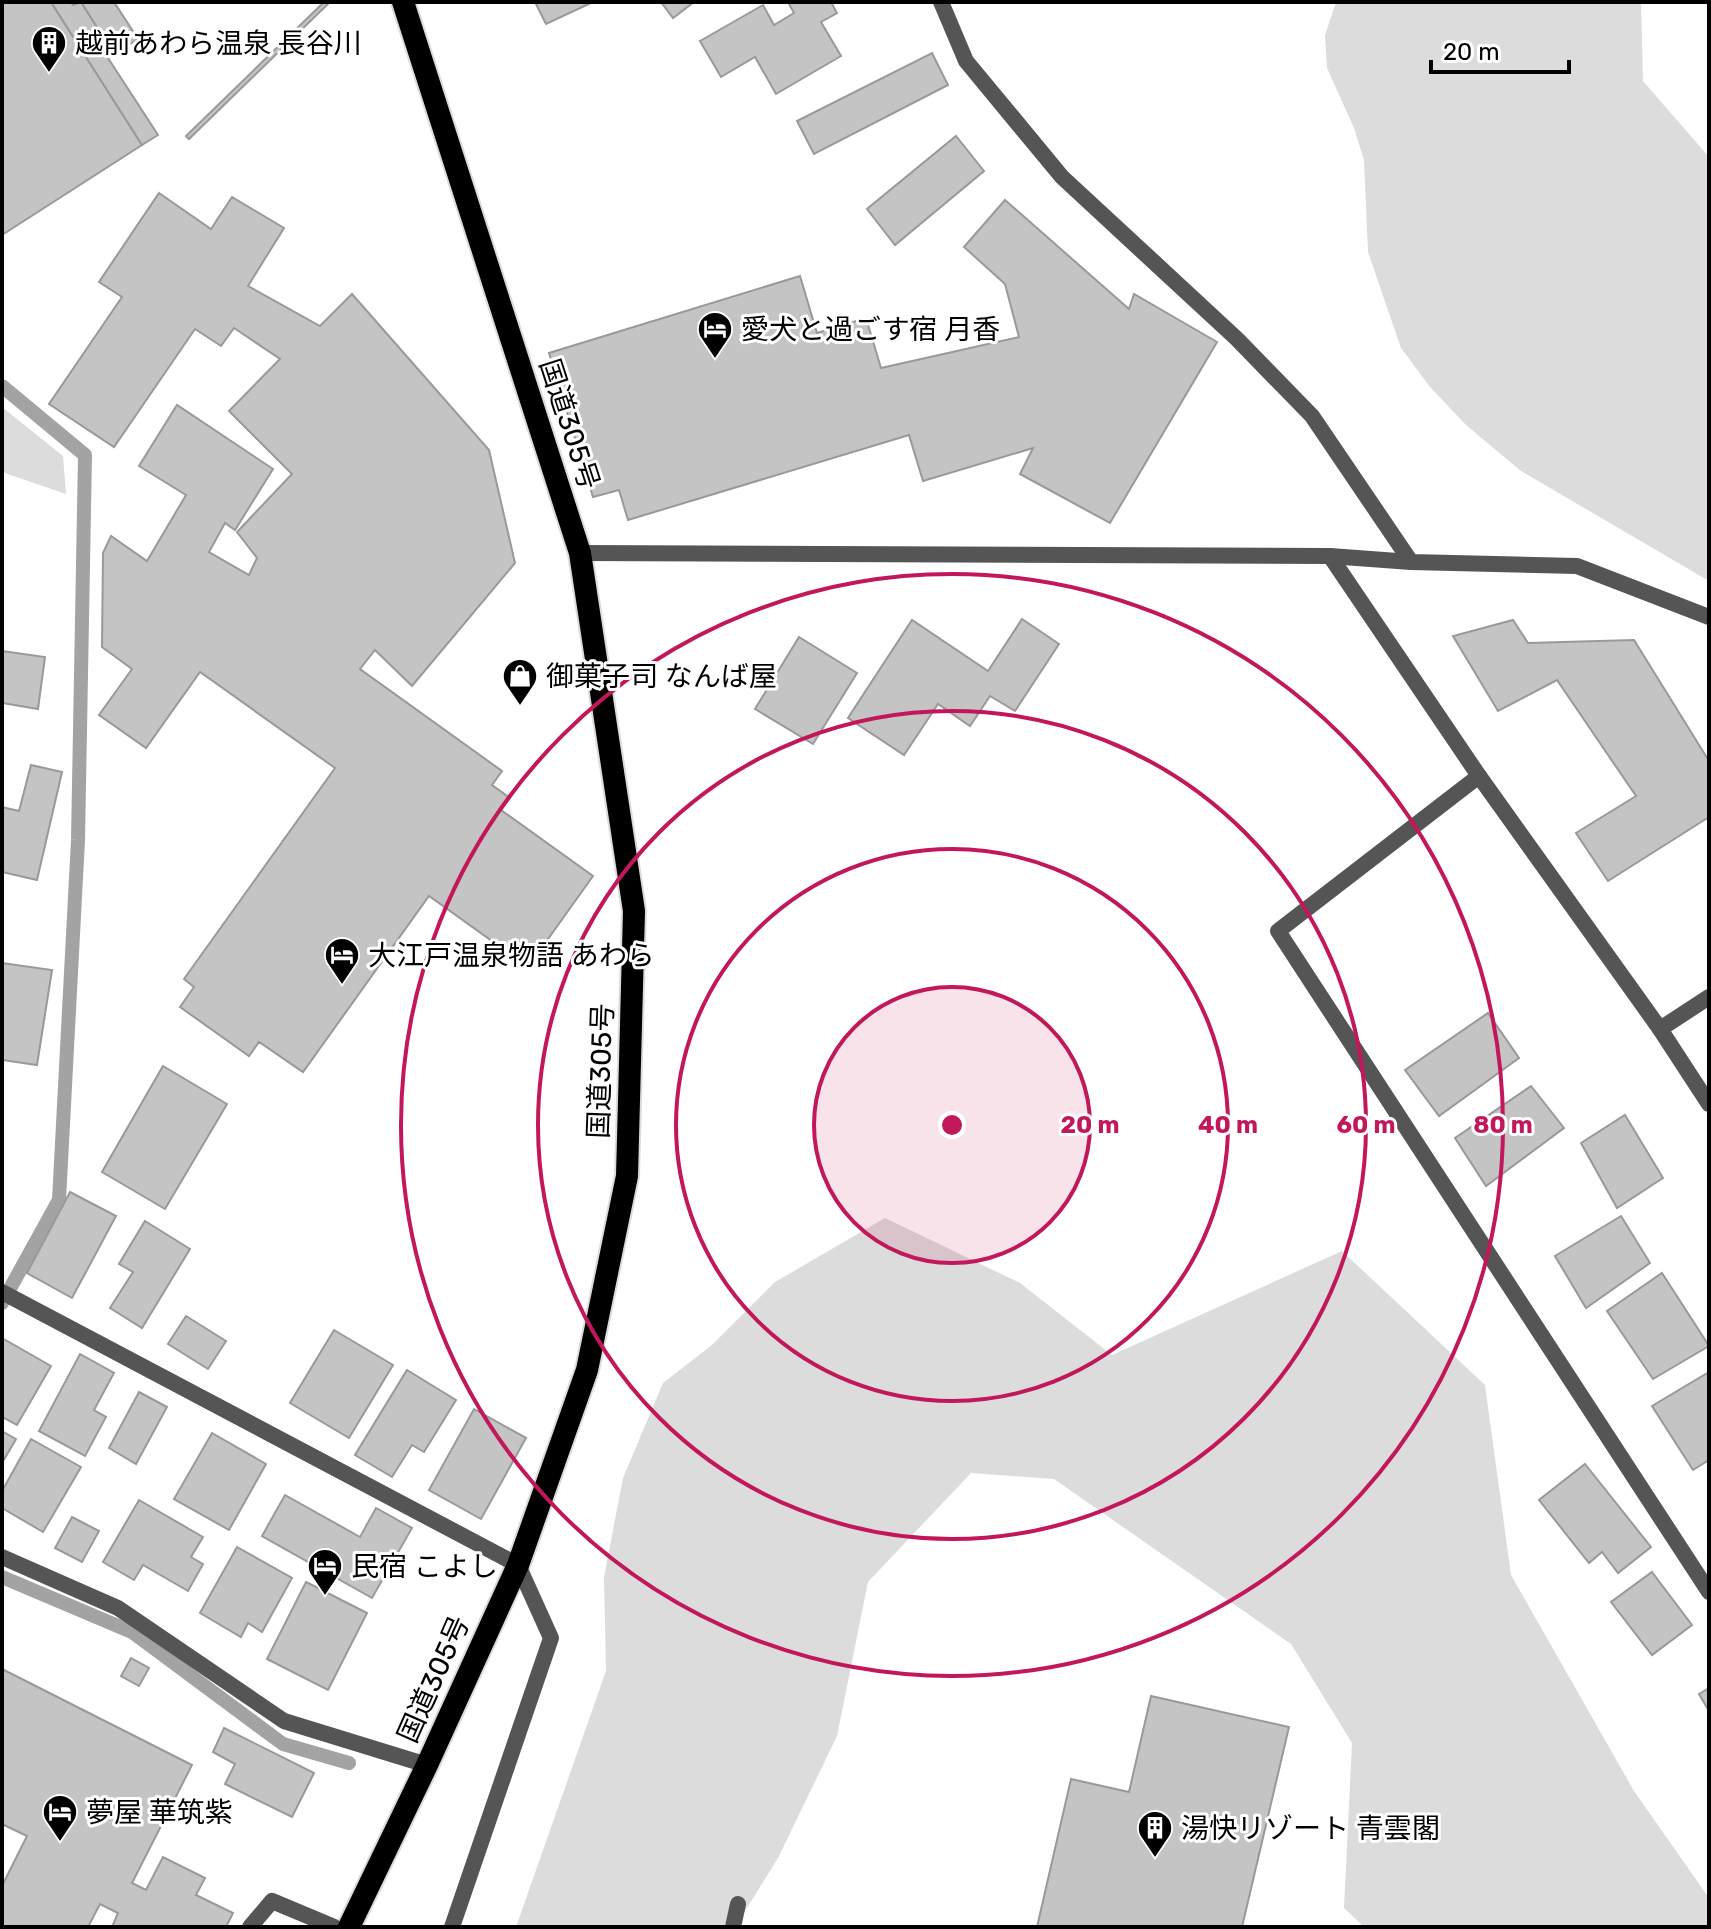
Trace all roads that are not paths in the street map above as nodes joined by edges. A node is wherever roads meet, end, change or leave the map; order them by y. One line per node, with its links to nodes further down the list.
1 (403, 2): 3 (highway, 国道305号)
2 (941, 2): 5 (street)
3 (580, 553): 4 (street); 13 (highway, 国道305号)
4 (1330, 556): 5 (street); 7 (street)
5 (1411, 562): 6 (street)
6 (1709, 617)
7 (1479, 776): 9 (street); 14 (street)
8 (1709, 997): 9 (street)
9 (1660, 1029): 10 (street)
10 (1709, 1104)
11 (2, 1292): 13 (street)
12 (2, 1557): 15 (street)
13 (518, 1565): 15 (highway, 国道305号); 20 (street)
14 (1709, 1592)
15 (427, 1765): 19 (highway, 国道305号)
16 (738, 1904): 21 (street)
17 (250, 1927): 18 (street)
18 (334, 1927)
19 (349, 1927)
20 (452, 1927)
21 (733, 1927)

